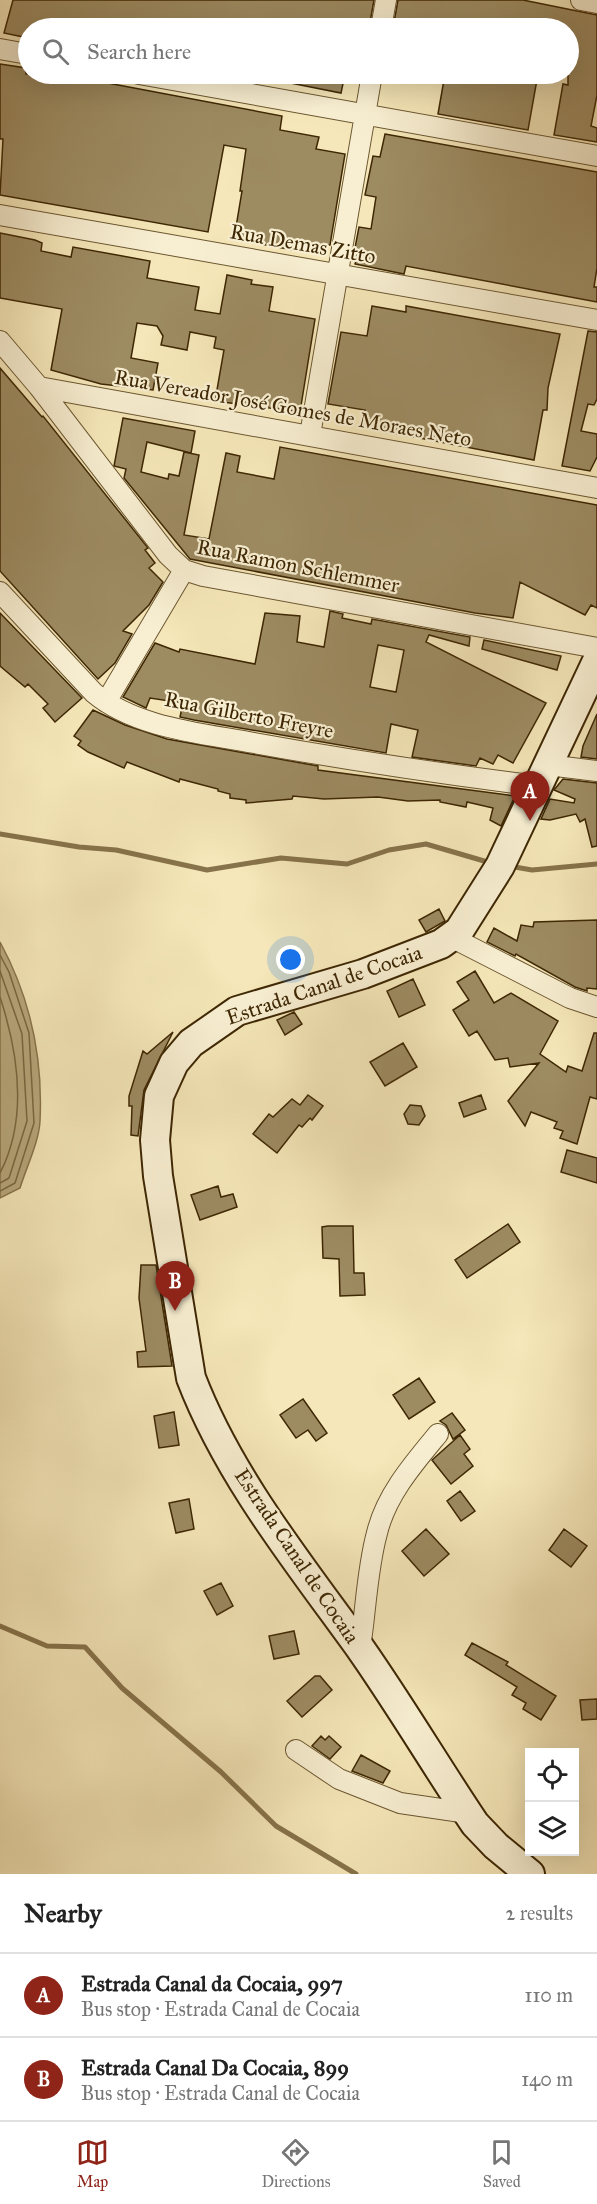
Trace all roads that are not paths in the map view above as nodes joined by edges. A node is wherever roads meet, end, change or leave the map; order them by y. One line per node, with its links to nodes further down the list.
1 (386, 0): 4 (street)
2 (581, 0): 3 (street)
3 (597, 3)
4 (383, 18)
5 (0, 50): 6 (street)
6 (18, 53)
7 (197, 84): 9 (street)
8 (370, 84): 9 (street)
9 (365, 113): 10 (street); 12 (street)
10 (597, 156)
11 (0, 215): 12 (street, Rua Demas Zitto)
12 (338, 275): 13 (street, Rua Demas Zitto); 16 (street)
13 (597, 320)
14 (0, 341): 15 (street)
15 (39, 387): 16 (street, Rua Vereador José Gomes de Moraes Neto); 18 (street, Rua Ramon Schlemmer)
16 (310, 435): 17 (street, Rua Vereador José Gomes de Moraes Neto)
17 (597, 488)
18 (184, 570): 20 (street, Rua Ramon Schlemmer); 22 (street)
19 (0, 592): 22 (street, Rua Gilberto Freyre)
20 (597, 648)
21 (597, 662): 24 (main road, Estrada Canal de Cocaia)
22 (106, 702): 24 (street, Rua Gilberto Freyre)
23 (597, 771): 24 (street, Rua Gilberto Freyre)
24 (543, 776): 25 (main road, Estrada Canal de Cocaia)
25 (451, 937): 26 (street); 28 (main road, Estrada Canal de Cocaia)
26 (597, 1007)
27 (438, 1434): 28 (street)
28 (360, 1648): 30 (main road, Estrada Canal de Cocaia)
29 (296, 1750): 30 (street)
30 (468, 1813): 31 (main road, Estrada Canal de Cocaia)
31 (530, 1874)

